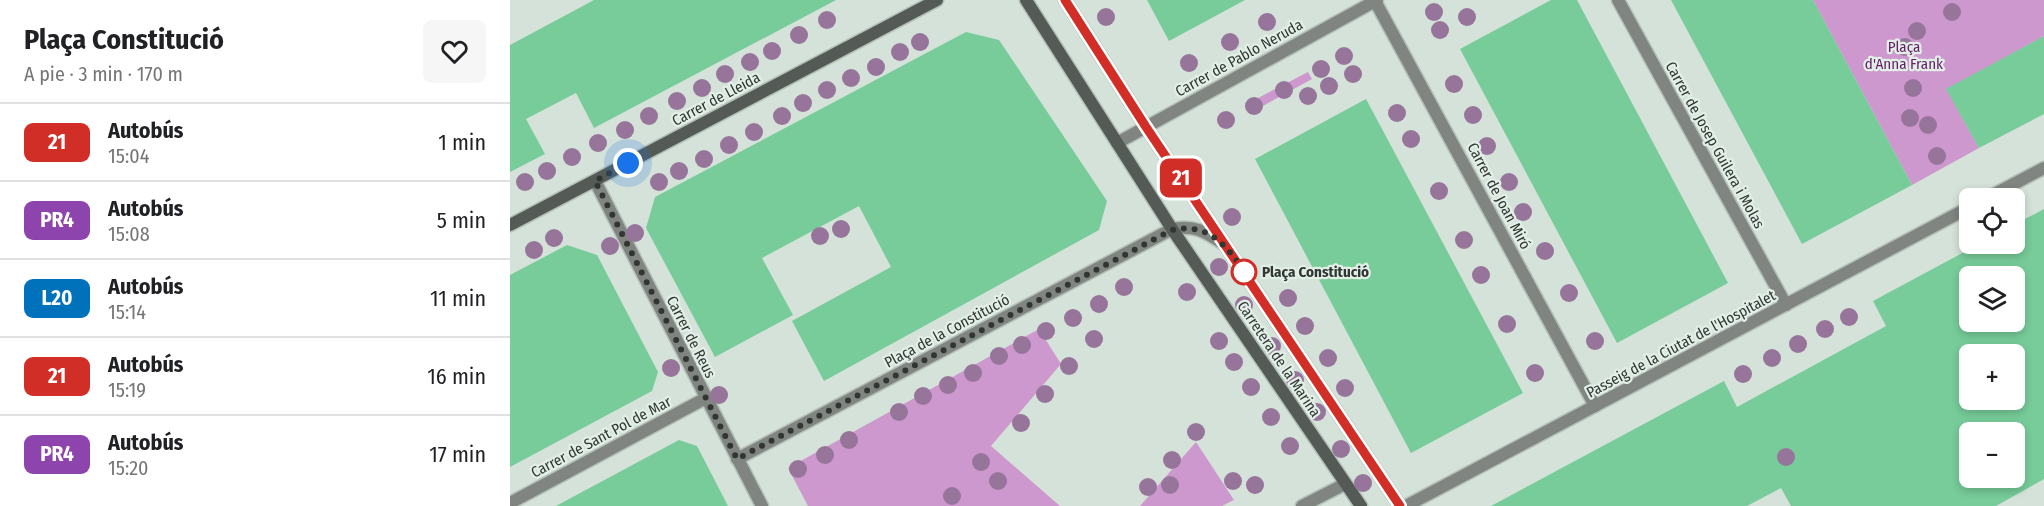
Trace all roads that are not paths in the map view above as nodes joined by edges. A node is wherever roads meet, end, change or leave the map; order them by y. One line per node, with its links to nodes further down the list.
1 (937, 0): 9 (street, Carrer de Lleida)
2 (1026, 0): 7 (street, Carretera de la Marina)
3 (1065, 0): 6 (street, Carretera de la Marina)
4 (1376, 0): 6 (street, Carrer de Pablo Neruda); 17 (street, Carrer de Joan Miró)
5 (1618, 0): 15 (street, Carrer de Josep Guilera i Molas)
6 (1146, 127): 7 (street, Carrer de Pablo Neruda); 14 (street, Carretera de la Marina)
7 (1117, 143): 13 (street, Carretera de la Marina)
8 (2044, 168): 10 (street)
9 (595, 181): 12 (street, Carrer de Lleida); 16 (street, Carrer de Reus)
10 (2006, 188)
11 (1959, 213): 15 (street, Passeig de la Ciutat de l'Hospitalet)
12 (510, 225)
13 (1172, 230): 14 (street, Carretera de la Marina); 18 (street, Plaça de la Constitució); 19 (street, Carretera de la Marina)
14 (1226, 245): 24 (street, Carretera de la Marina)
15 (1786, 305): 17 (street, Passeig de la Ciutat de l'Hospitalet)
16 (706, 398): 18 (street, Carrer de Reus); 20 (street, Carrer de Sant Pol de Mar)
17 (1595, 406): 25 (street, Passeig de la Ciutat de l'Hospitalet)
18 (737, 459): 21 (street, Carrer de Reus)
19 (1345, 484): 22 (street); 23 (street, Carretera de la Marina)
20 (510, 502)
21 (762, 506)
22 (1302, 506)
23 (1360, 506)
24 (1400, 506)
25 (1406, 506)

